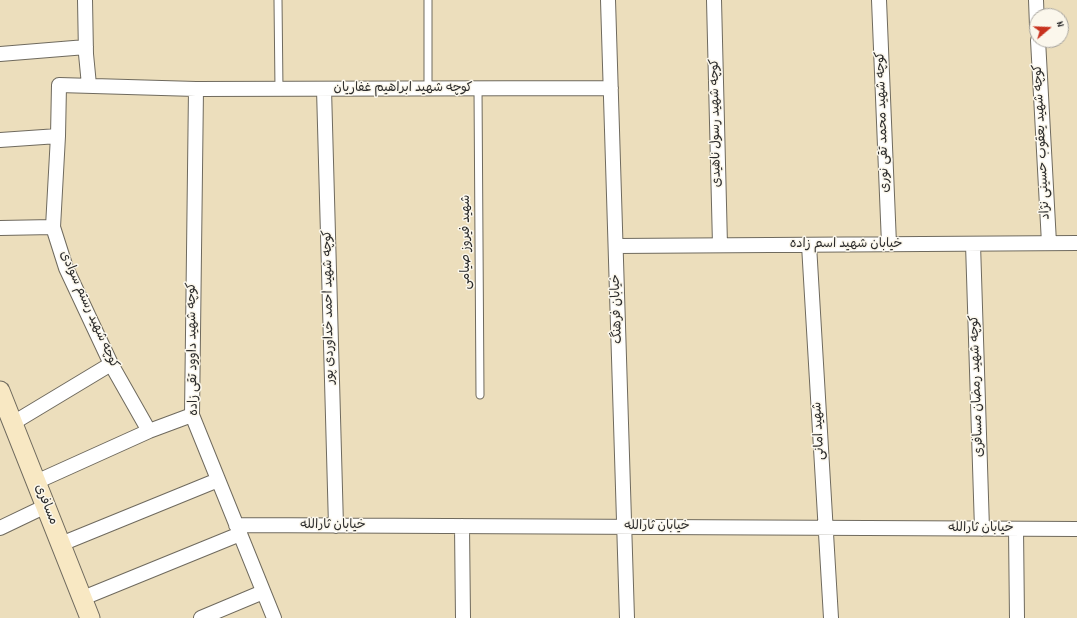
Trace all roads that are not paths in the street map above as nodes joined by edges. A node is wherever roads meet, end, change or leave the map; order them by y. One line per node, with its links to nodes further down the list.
1 (85, 0): 7 (street)
2 (278, 0): 16 (lane)
3 (428, 0): 12 (lane)
4 (608, 0): 14 (street, خیابان فرهنگ)
5 (714, 0): 28 (street, کوچه شهید رسول ناهیدی)
6 (879, 0): 24 (street, کوچه شهید محمد تقی نوری)
7 (86, 47): 9 (street); 11 (street)
8 (1038, 48): 22 (street, کوچه شهید یعقوب حسینی نژاد)
9 (0, 54)
10 (59, 85): 11 (street, کوچه شهید ابراهیم غفاریان); 18 (street, کوچه شهید رستم سوادی)
11 (89, 85): 15 (street, کوچه شهید ابراهیم غفاریان)
12 (428, 88): 13 (street, کوچه شهید ابراهیم غفاریان); 17 (street, کوچه شهید ابراهیم غفاریان)
13 (478, 88): 14 (street, کوچه شهید ابراهیم غفاریان); 31 (lane, شهید فیروز صیامی)
14 (611, 88): 27 (street, خیابان فرهنگ)
15 (196, 89): 16 (street, کوچه شهید ابراهیم غفاریان); 32 (street, کوچه شهید داوود تقی زاده)
16 (279, 89): 17 (street, کوچه شهید ابراهیم غفاریان)
17 (324, 89): 38 (street, کوچه شهید احمد خداوردی پور)
18 (58, 136): 19 (street); 20 (street, کوچه شهید رستم سوادی)
19 (0, 140)
20 (53, 227): 21 (street); 29 (street, کوچه شهید رستم سوادی)
21 (0, 228)
22 (1049, 243): 23 (street, خیابان شهید اسم زاده); 25 (street, خیابان شهید اسم زاده)
23 (1077, 243)
24 (889, 244): 25 (street, خیابان شهید اسم زاده); 26 (street, خیابان شهید اسم زاده)
25 (973, 244): 44 (street, کوچه شهید رمضان مسافری)
26 (810, 245): 28 (street, خیابان شهید اسم زاده); 42 (street, شهید امانی)
27 (616, 246): 28 (street, خیابان شهید اسم زاده); 40 (street, خیابان فرهنگ)
28 (720, 246)
29 (111, 364): 33 (street); 34 (street, کوچه شهید رستم سوادی)
30 (0, 391): 33 (main road, مسافری)
31 (480, 395)
32 (192, 415): 34 (street); 35 (street, کوچه شهید داوود تقی زاده)
33 (13, 423): 36 (main road, مسافری)
34 (149, 431): 36 (street)
35 (218, 480): 43 (street, کوچه شهید داوود تقی زاده); 47 (street)
36 (36, 482): 37 (main road, مسافری)
37 (46, 506): 41 (street); 47 (main road, مسافری)
38 (336, 526): 39 (street, خیابان ثارالله); 43 (street, خیابان ثارالله)
39 (462, 526): 40 (street, خیابان ثارالله); 53 (street)
40 (624, 527): 42 (street, خیابان ثارالله); 54 (street, خیابان فرهنگ)
41 (0, 528)
42 (825, 528): 44 (street, خیابان ثارالله); 55 (street, شهید امانی)
43 (238, 529): 48 (street, کوچه شهید داوود تقی زاده); 49 (street)
44 (982, 529): 45 (street, خیابان ثارالله)
45 (1016, 529): 46 (street, خیابان ثارالله); 56 (street)
46 (1077, 529)
47 (61, 544): 49 (main road, مسافری)
48 (263, 592): 51 (street); 52 (street, کوچه شهید داوود تقی زاده)
49 (83, 598): 50 (main road, مسافری)
50 (90, 618)
51 (201, 618)
52 (274, 618)
53 (463, 618)
54 (627, 618)
55 (831, 618)
56 (1017, 618)

